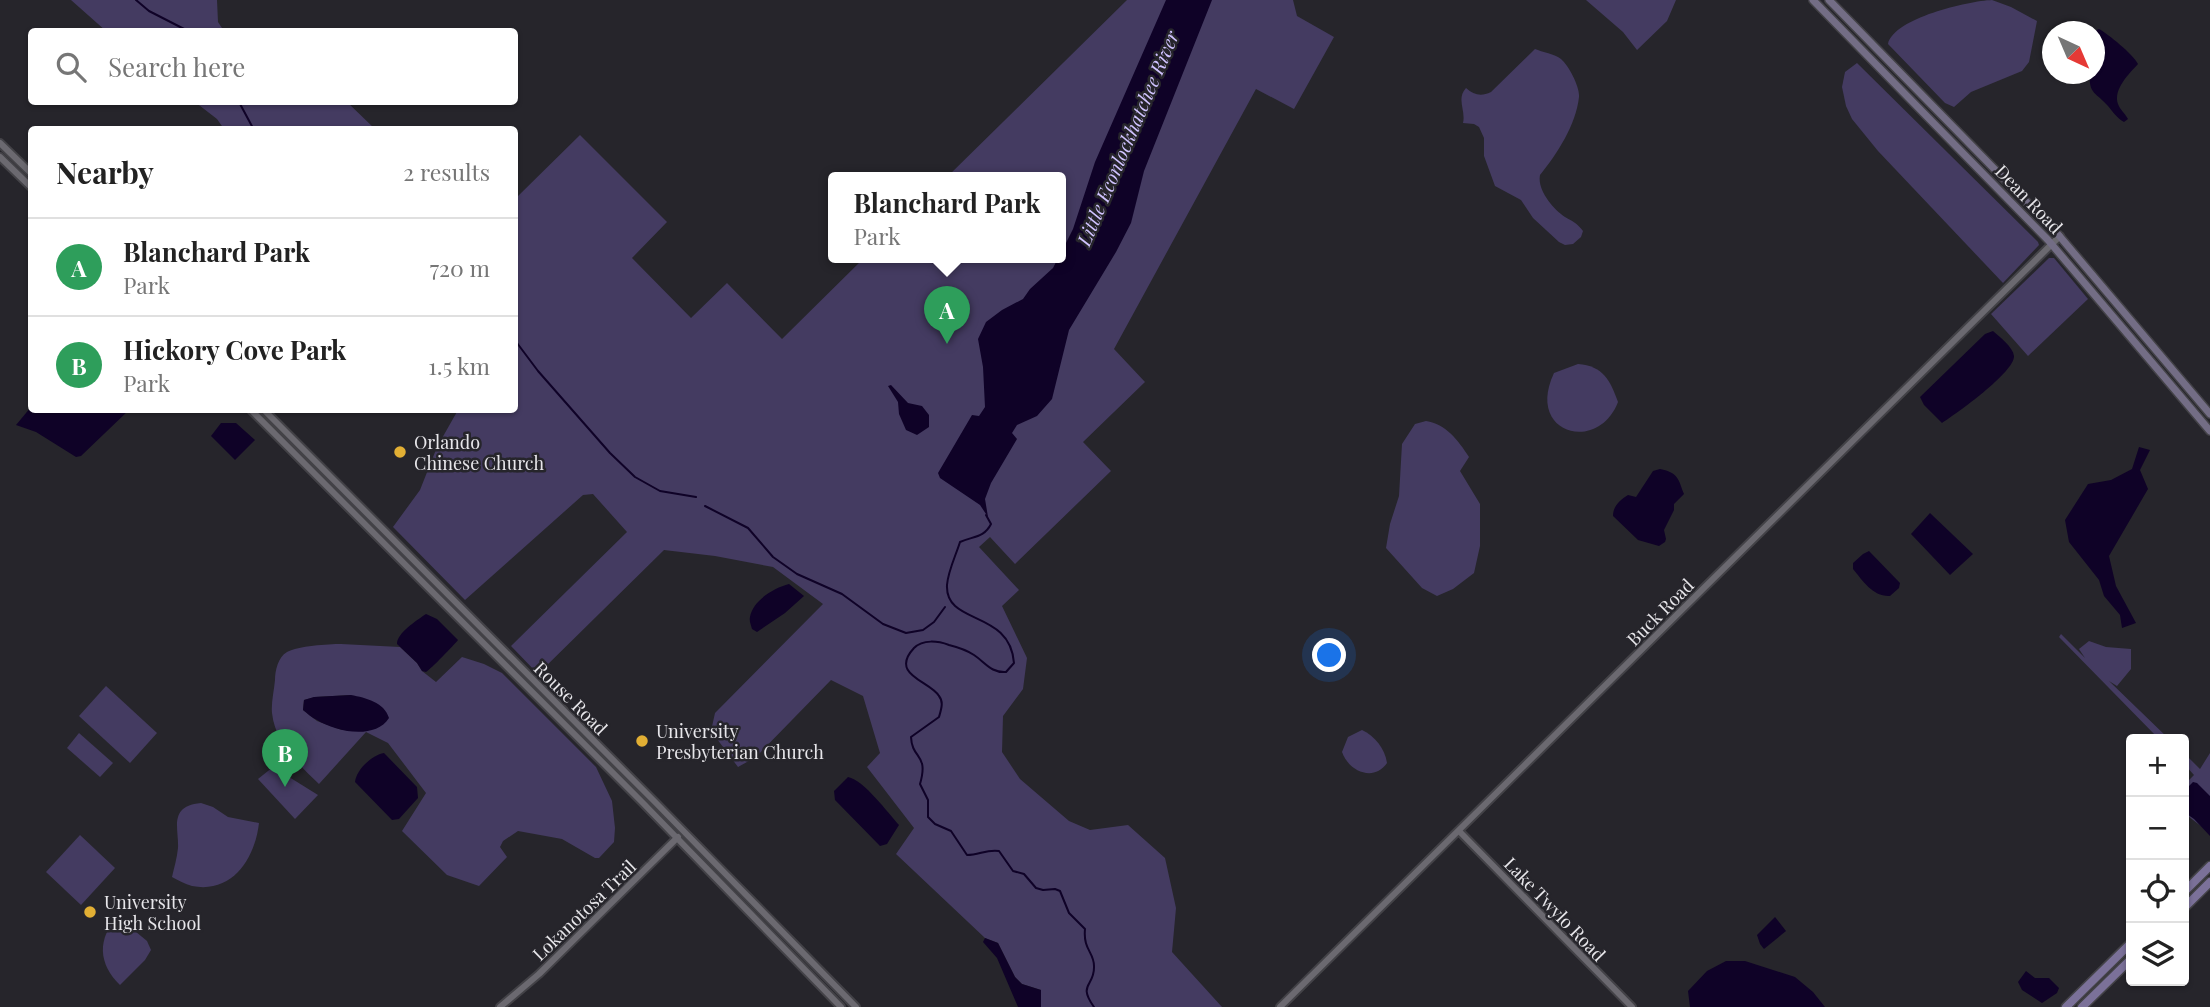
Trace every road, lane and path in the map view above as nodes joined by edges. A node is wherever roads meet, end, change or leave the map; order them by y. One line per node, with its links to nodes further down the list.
1 (1813, 0): 8 (main road, Dean Road)
2 (1829, 0): 7 (main road, Dean Road)
3 (0, 143): 5 (street)
4 (0, 157): 6 (street)
5 (28, 170)
6 (28, 184)
7 (2060, 236): 8 (street, Buck Road); 11 (main road, Dean Road)
8 (2052, 244): 12 (main road, Dean Road); 14 (street, Buck Road)
9 (254, 413): 15 (street, Rouse Road)
10 (267, 413): 13 (street, Rouse Road)
11 (2210, 414)
12 (2210, 431)
13 (680, 828): 15 (street, Lokanotosa Trail); 24 (street, Rouse Road)
14 (1459, 831): 25 (street, Buck Road); 26 (street, Lake Twylo Road)
15 (677, 838): 22 (street, Lokanotosa Trail); 23 (street, Rouse Road)
16 (2210, 866): 18 (main road)
17 (2210, 882): 19 (main road)
18 (2189, 887)
19 (2189, 903)
20 (2126, 948): 27 (main road)
21 (2126, 964): 28 (main road)
22 (500, 1007)
23 (841, 1007)
24 (856, 1007)
25 (1280, 1007)
26 (1632, 1007)
27 (2066, 1007)
28 (2082, 1007)

